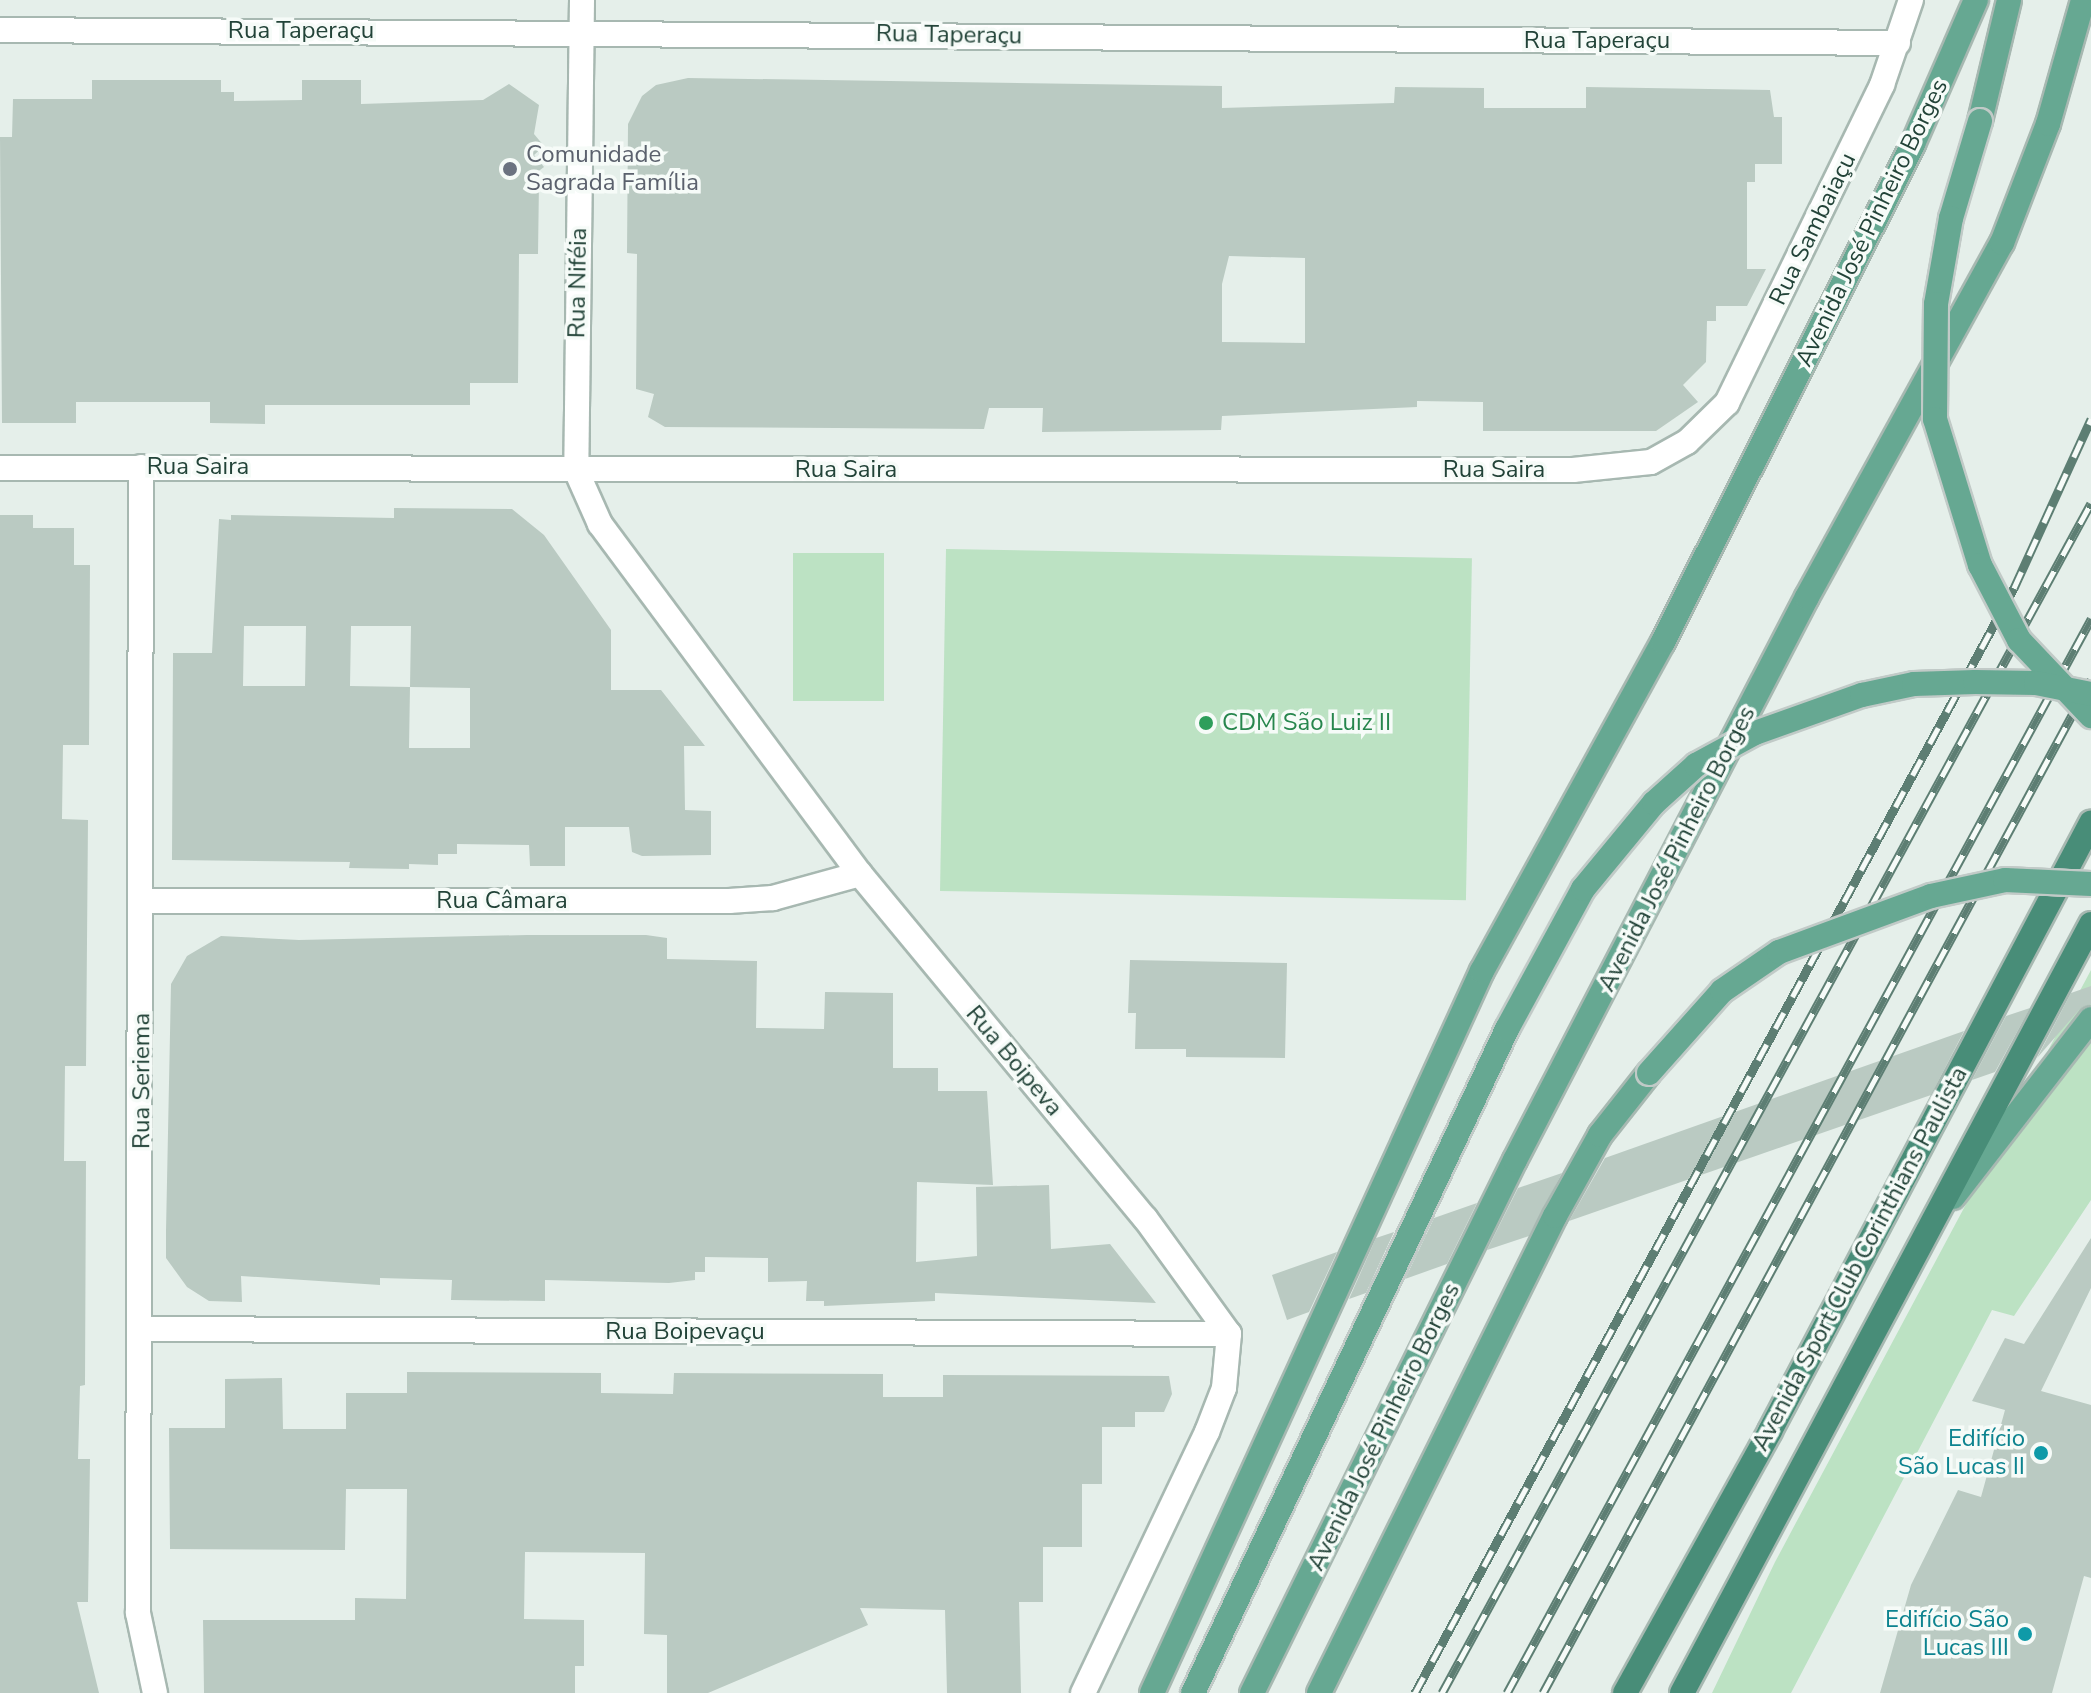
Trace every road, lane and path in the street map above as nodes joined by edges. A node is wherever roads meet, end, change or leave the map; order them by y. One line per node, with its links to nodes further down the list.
1 (582, 0): 7 (street, Rua Niféia)
2 (1911, 0): 8 (street, Rua Sambaiaçu)
3 (1976, 0): 26 (main road, Avenida José Pinheiro Borges)
4 (2009, 0): 14 (main road, bridge)
5 (2083, 0): 28 (main road, Avenida José Pinheiro Borges)
6 (0, 30): 7 (street, Rua Taperaçu)
7 (582, 31): 8 (street, Rua Taperaçu); 12 (street, Rua Niféia)
8 (1898, 43): 9 (street, Rua Sambaiaçu)
9 (1687, 442): 12 (street, Rua Saira)
10 (141, 467): 11 (street, Rua Saira); 12 (street, Rua Saira); 18 (street, Rua Seriema)
11 (0, 468)
12 (576, 470): 16 (street, Rua Boipeva)
13 (2091, 694): 27 (main road, bridge)
14 (2091, 716)
15 (2091, 823): 30 (highway, Avenida Sport Club Corinthians Paulista)
16 (860, 874): 18 (street, Rua Câmara); 23 (street, Rua Boipeva)
17 (2091, 884): 29 (main road, bridge)
18 (142, 901): 22 (street, Rua Seriema)
19 (2091, 924): 21 (highway, Avenida Sport Club Corinthians Paulista)
20 (2091, 1019): 21 (main road, Avenida Sport Club Corinthians Paulista)
21 (1935, 1221): 31 (highway, Avenida Sport Club Corinthians Paulista)
22 (142, 1329): 23 (street, Rua Boipevaçu); 24 (street, Rua Seriema)
23 (1229, 1334): 25 (street)
24 (155, 1693)
25 (1083, 1693)
26 (1152, 1693)
27 (1193, 1693)
28 (1252, 1693)
29 (1319, 1693)
30 (1625, 1693)
31 (1682, 1693)

